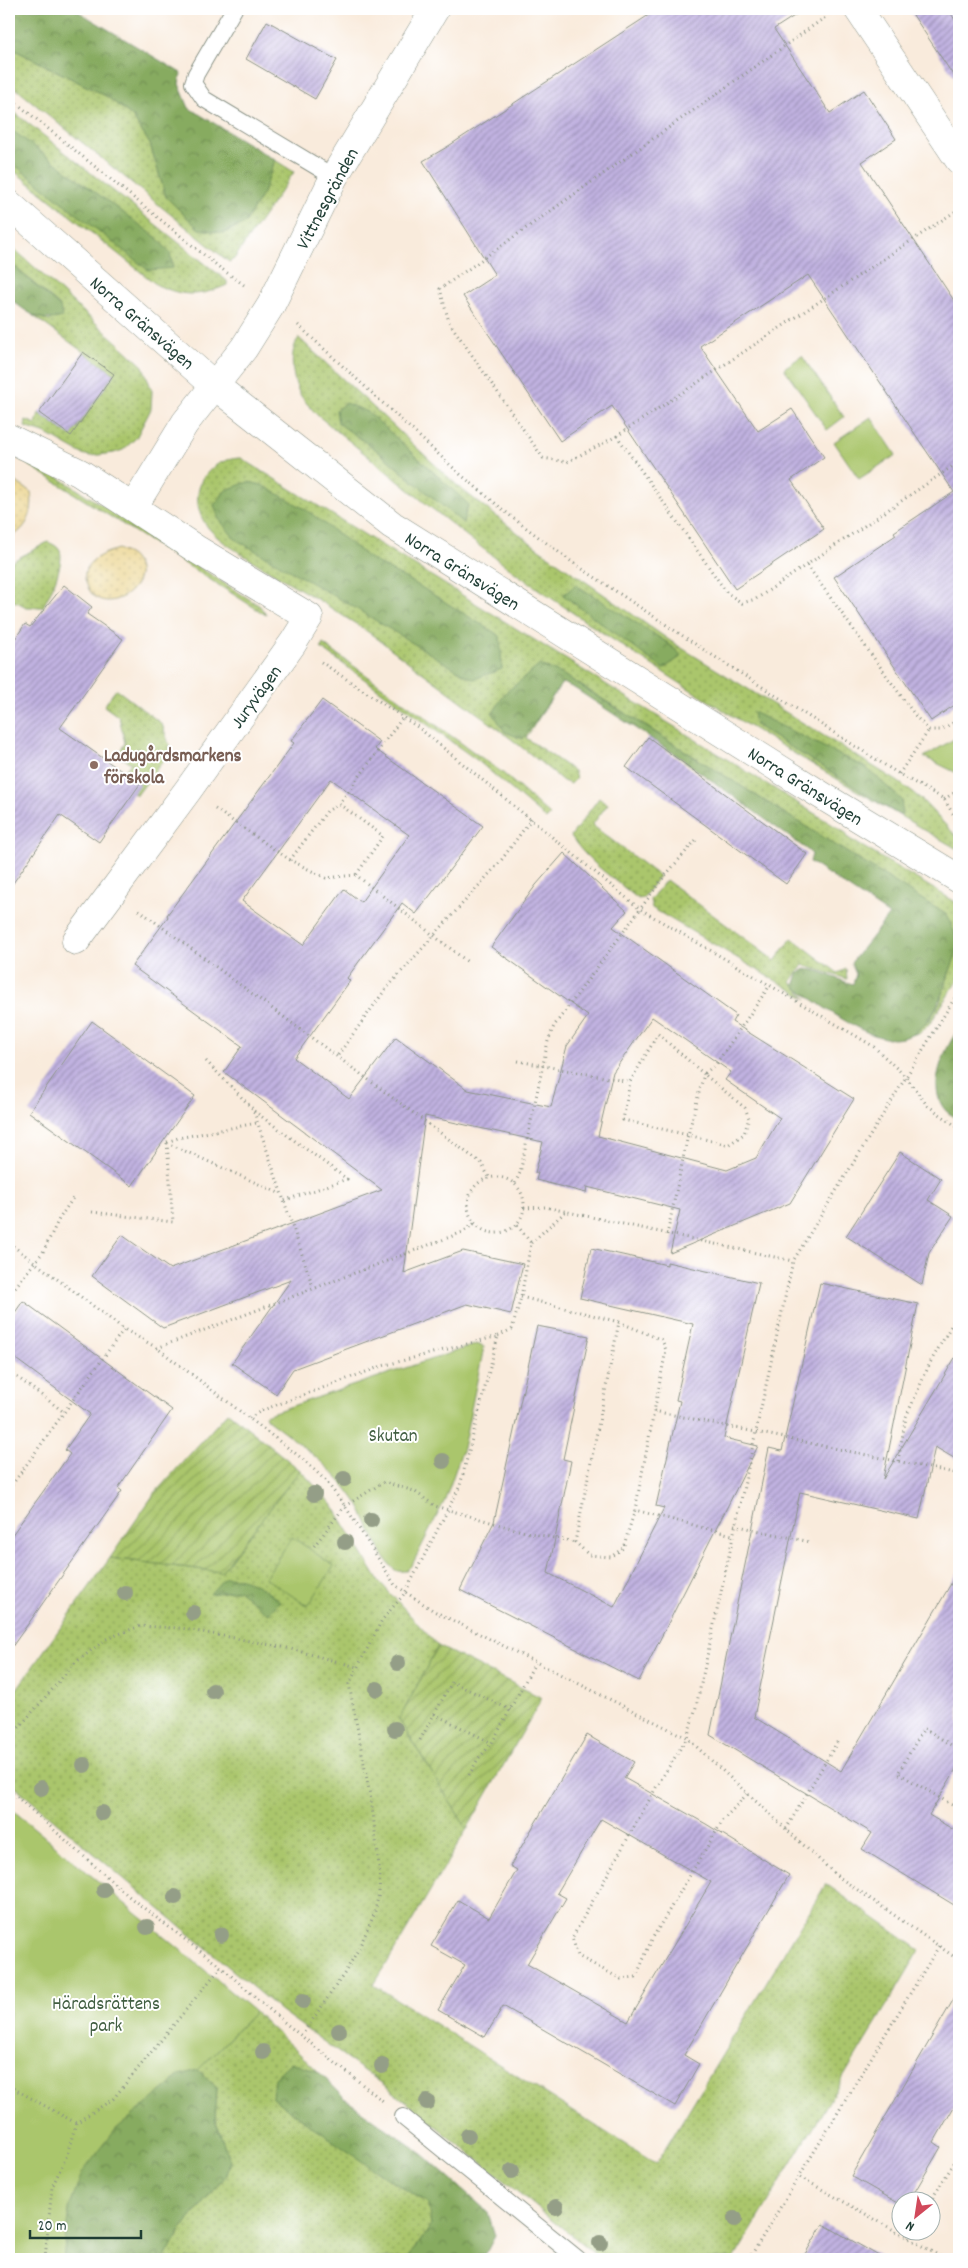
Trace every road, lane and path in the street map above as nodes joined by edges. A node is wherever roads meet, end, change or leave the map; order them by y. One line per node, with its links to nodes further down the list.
1 (234, 9): 7 (lane)
2 (436, 9): 7 (street, Vittnesgränden)
3 (858, 9): 6 (street)
4 (830, 14): 12 (path)
5 (9, 97): 10 (path)
6 (959, 160)
7 (334, 177): 10 (street, Vittnesgränden)
8 (9, 204): 11 (street, Norra Gränsvägen)
9 (959, 209): 12 (path)
10 (271, 305): 11 (street, Vittnesgränden); 21 (path)
11 (214, 385): 15 (street); 31 (street, Norra Gränsvägen)
12 (617, 436): 16 (path)
13 (9, 438): 15 (street, Juryvägen)
14 (959, 462): 16 (path)
15 (134, 506): 17 (street, Juryvägen)
16 (808, 565): 20 (path)
17 (293, 643): 18 (path); 22 (street, Juryvägen)
18 (403, 717): 25 (path); 26 (path)
19 (959, 719): 20 (path)
20 (929, 730): 21 (path)
21 (899, 774): 24 (path)
22 (188, 790): 29 (path); 32 (street, Juryvägen)
23 (959, 790): 24 (path)
24 (944, 799): 27 (path)
25 (339, 804): 29 (path); 30 (path)
26 (532, 818): 33 (path); 34 (path)
27 (959, 824)
28 (696, 840): 33 (path)
29 (290, 860): 30 (path)
30 (356, 875): 34 (path)
31 (959, 879)
32 (114, 892): 35 (street, Juryvägen); 39 (path)
33 (640, 909): 37 (path); 42 (path)
34 (435, 936): 36 (path); 39 (path)
35 (76, 941)
36 (469, 963)
37 (770, 985): 43 (path); 44 (path)
38 (959, 991): 44 (path)
39 (338, 1055): 51 (path)
40 (206, 1061): 46 (path)
41 (518, 1061): 42 (path)
42 (544, 1064): 45 (path); 52 (path)
43 (704, 1074): 45 (path); 49 (path); 49 (path)
44 (906, 1077): 48 (path); 64 (path)
45 (630, 1082): 49 (path)
46 (252, 1110): 47 (path); 55 (path)
47 (257, 1123): 50 (path); 53 (path)
48 (959, 1128)
49 (688, 1135): 61 (path)
50 (166, 1142): 53 (path); 57 (path)
51 (490, 1177): 52 (path); 59 (path)
52 (515, 1184): 56 (path)
53 (281, 1194): 55 (path)
54 (73, 1198): 65 (path)
55 (283, 1201): 67 (path)
56 (524, 1208): 58 (path); 60 (path)
57 (92, 1212)
58 (565, 1212): 61 (path); 63 (path)
59 (475, 1223): 60 (path); 67 (path)
60 (516, 1224): 63 (path)
61 (667, 1235): 64 (path)
62 (9, 1243): 65 (path)
63 (531, 1243): 70 (path)
64 (793, 1261): 80 (path)
65 (34, 1262): 69 (path); 73 (path)
66 (959, 1283): 68 (path)
67 (313, 1287): 75 (path)
68 (959, 1293)
69 (9, 1295)
70 (521, 1297): 72 (path); 74 (path)
71 (959, 1312): 81 (path)
72 (619, 1322): 77 (path); 89 (path)
73 (124, 1329): 75 (path); 78 (path)
74 (498, 1336): 79 (path); 85 (path)
75 (157, 1348): 79 (path)
76 (9, 1370): 78 (path)
77 (654, 1411): 80 (path); 86 (path)
78 (64, 1412): 83 (path)
79 (249, 1418): 84 (path)
80 (755, 1432): 81 (path); 87 (path)
81 (898, 1461): 82 (path)
82 (959, 1474)
83 (9, 1489)
84 (345, 1506): 85 (path); 91 (path); 92 (path)
85 (449, 1510): 89 (path); 92 (path)
86 (636, 1510): 88 (path); 89 (path)
87 (734, 1526): 88 (path); 90 (path)
88 (732, 1535): 97 (path)
89 (575, 1542)
90 (810, 1542)
91 (314, 1546)
92 (405, 1593): 93 (path); 94 (path)
93 (535, 1663): 95 (path); 97 (path)
94 (356, 1668): 99 (path); 111 (path)
95 (510, 1710): 96 (path); 101 (path)
96 (434, 1714): 100 (path); 101 (path)
97 (687, 1738): 105 (path); 105 (path)
98 (839, 1739): 107 (path)
99 (9, 1740)
100 (420, 1740)
101 (492, 1744): 103 (path)
102 (959, 1750): 106 (path)
103 (469, 1775)
104 (9, 1790): 110 (path)
105 (747, 1794): 107 (path)
106 (959, 1809)
107 (786, 1829): 108 (path)
108 (939, 1946): 109 (path); 116 (path)
109 (959, 1960)
110 (221, 1967): 111 (path); 114 (path)
111 (302, 2035): 113 (path)
112 (9, 2086): 114 (path)
113 (403, 2117): 121 (lane)
114 (76, 2123): 120 (path)
115 (959, 2155): 117 (path)
116 (800, 2177): 118 (path); 122 (path)
117 (937, 2190)
118 (890, 2228)
119 (912, 2240): 123 (path)
120 (45, 2259)
121 (578, 2259)
122 (749, 2259)
123 (945, 2259)

